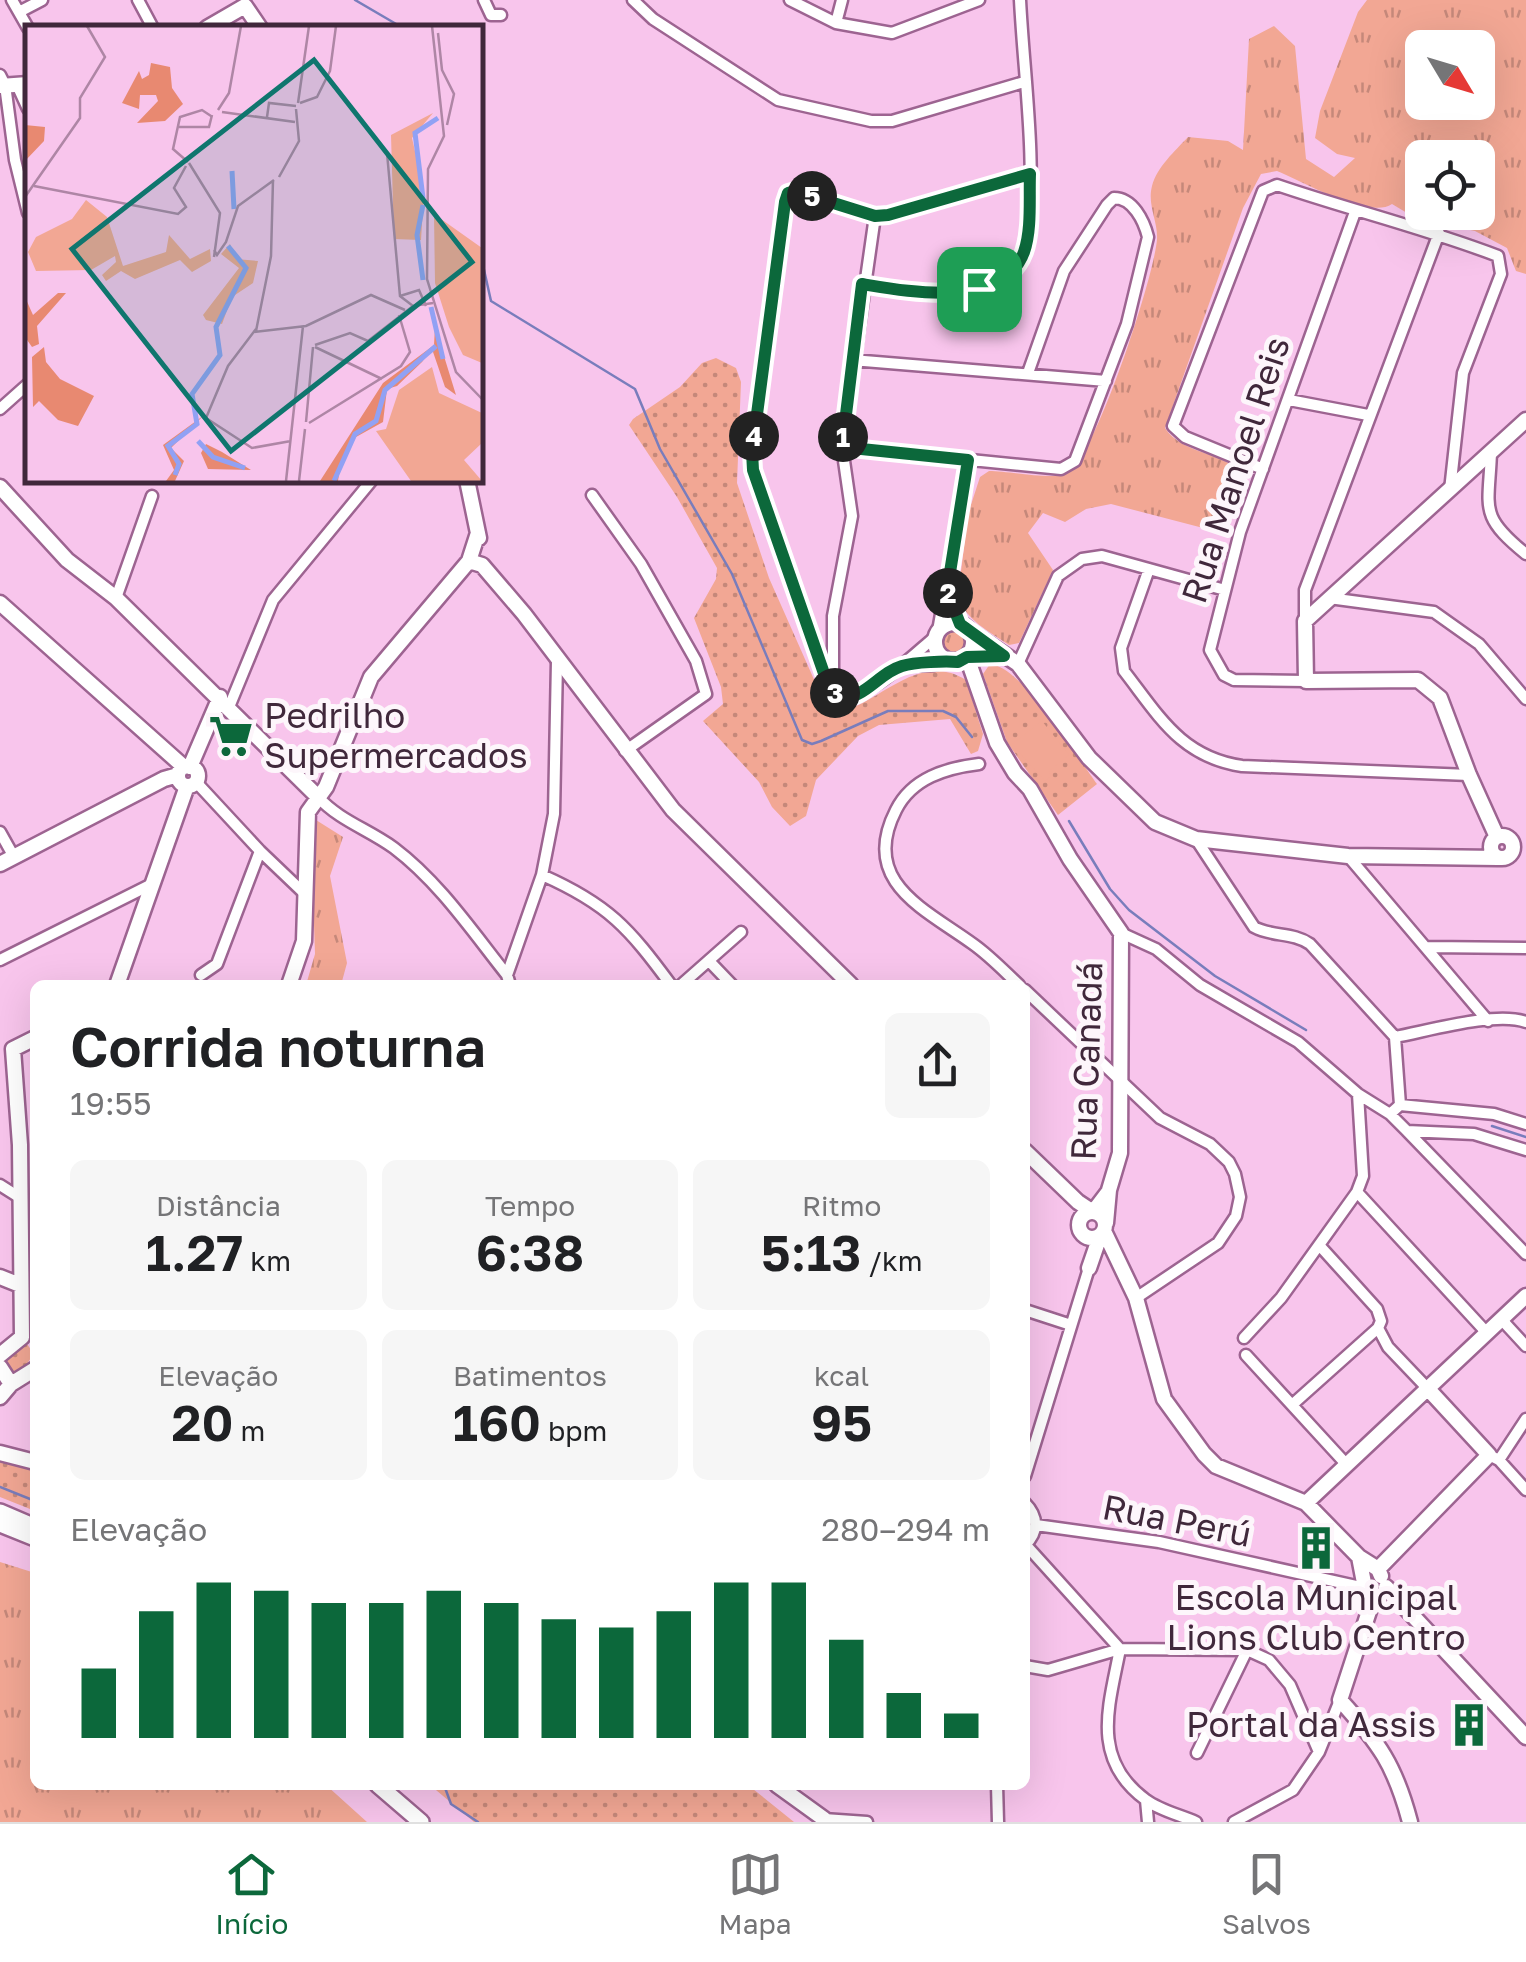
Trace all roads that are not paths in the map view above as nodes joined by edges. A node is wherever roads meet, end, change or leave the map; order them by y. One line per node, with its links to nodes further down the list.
1 (12, 0): 11 (street)
2 (42, 0): 11 (street)
3 (138, 0): 15 (street)
4 (484, 0): 12 (street)
5 (633, 0): 18 (street)
6 (790, 0): 13 (street)
7 (842, 0): 13 (street)
8 (979, 0): 13 (street)
9 (1020, 0): 18 (street)
10 (243, 3): 16 (street); 17 (street)
11 (19, 12): 14 (street)
12 (502, 15)
13 (836, 23)
14 (26, 25)
15 (151, 25)
16 (211, 25)
17 (258, 25)
18 (1024, 82): 21 (street)
19 (10, 83): 20 (street); 22 (street)
20 (25, 105)
21 (1030, 174): 24 (street); 26 (street)
22 (25, 200)
23 (1355, 212): 25 (street); 33 (street, Rua Manoel Reis); 40 (street)
24 (875, 216): 26 (street); 64 (street)
25 (1439, 233): 35 (street); 44 (street)
26 (862, 284): 27 (street)
27 (852, 360): 28 (street); 37 (street)
28 (1028, 373): 29 (street); 29 (street)
29 (1106, 381): 39 (street)
30 (25, 387): 32 (street)
31 (0, 390): 32 (street)
32 (10, 400): 34 (street)
33 (1289, 400): 35 (street); 40 (street, Rua Manoel Reis)
34 (0, 409)
35 (1368, 416): 55 (street)
36 (1526, 420): 38 (street)
37 (842, 447): 39 (street); 64 (street)
38 (1491, 452): 44 (street); 47 (street)
39 (968, 460): 51 (street)
40 (1263, 469): 50 (street, Rua Manoel Reis)
41 (370, 482): 66 (street)
42 (467, 482): 48 (street)
43 (0, 488): 52 (street)
44 (1450, 490): 53 (street)
45 (152, 496): 52 (street)
46 (592, 496): 67 (street)
47 (1526, 554)
48 (476, 564): 59 (street); 71 (street)
49 (1149, 569): 50 (street); 61 (street); 70 (street)
50 (1225, 590): 63 (street, Rua Manoel Reis)
51 (947, 591): 56 (street); 57 (street)
52 (116, 598): 66 (street)
53 (1328, 598): 55 (street); 65 (street)
54 (0, 603): 69 (street)
55 (1304, 621): 63 (street)
56 (964, 627): 57 (street); 58 (street); 60 (street)
57 (936, 634): 60 (street); 62 (street)
58 (1004, 656): 60 (street); 61 (street)
59 (557, 660): 67 (street); 81 (street)
60 (957, 660): 62 (street); 85 (street)
61 (1018, 664): 74 (street)
62 (900, 666): 64 (street)
63 (1306, 681): 70 (street, Rua Manoel Reis)
64 (834, 690)
65 (1526, 699)
66 (225, 702): 69 (street); 71 (street)
67 (625, 751): 97 (street)
68 (979, 764): 98 (street)
69 (187, 775): 76 (street); 80 (street); 82 (street)
70 (1469, 775): 73 (street, Rua Manoel Reis)
71 (318, 798): 83 (street); 93 (street)
72 (0, 832): 80 (street)
73 (1504, 838): 75 (street); 79 (street)
74 (1196, 839): 77 (street); 102 (street)
75 (1526, 846)
76 (260, 851): 83 (street); 90 (street)
77 (1348, 856): 79 (street); 86 (street)
78 (1526, 857): 79 (street)
79 (1502, 858)
80 (7, 860)
81 (542, 875): 93 (street); 94 (street)
82 (152, 884): 88 (street); 91 (street)
83 (305, 894): 92 (street)
84 (741, 932): 89 (street)
85 (1121, 932): 105 (street, Rua Canadá); 106 (street)
86 (1427, 947): 87 (street); 100 (street)
87 (1526, 948)
88 (0, 960)
89 (709, 961): 95 (street); 96 (street)
90 (201, 975)
91 (119, 980)
92 (291, 980)
93 (509, 980)
94 (667, 980)
95 (688, 980)
96 (727, 980)
97 (846, 980)
98 (1013, 980)
99 (1030, 995): 105 (street)
100 (1488, 1021): 101 (street); 102 (street)
101 (1526, 1022)
102 (1394, 1037): 107 (street)
103 (30, 1040): 104 (street)
104 (7, 1052): 116 (street)
105 (1122, 1082): 114 (street, Rua Canadá); 128 (street)
106 (1358, 1094): 108 (street); 115 (street)
107 (1400, 1105): 108 (street); 109 (street)
108 (1390, 1114): 110 (street)
109 (1526, 1124)
110 (1407, 1131): 111 (street); 123 (street)
111 (1526, 1150)
112 (1030, 1157): 117 (street)
113 (0, 1185): 116 (street)
114 (1110, 1190): 118 (street); 119 (street, Rua Canadá)
115 (1357, 1192): 122 (street); 133 (street)
116 (22, 1199): 121 (street)
117 (1078, 1202): 118 (street); 119 (street)
118 (1093, 1212): 119 (street)
119 (1095, 1230): 124 (street); 128 (street)
120 (30, 1237): 121 (street)
121 (20, 1242): 126 (street)
122 (1319, 1245): 132 (street); 135 (street)
123 (1526, 1254)
124 (1089, 1268): 131 (street)
125 (0, 1277): 126 (street)
126 (20, 1286): 134 (street)
127 (1526, 1296): 130 (street)
128 (1136, 1298): 152 (street)
129 (1030, 1312): 131 (street)
130 (1502, 1320): 133 (street); 136 (street)
131 (1071, 1325): 148 (street)
132 (1378, 1328): 142 (street); 144 (street)
133 (1488, 1333): 142 (street)
134 (29, 1337): 137 (street)
135 (1244, 1338)
136 (1526, 1346)
137 (0, 1355)
138 (1246, 1355): 144 (street)
139 (0, 1367): 141 (street)
140 (30, 1372): 141 (street)
141 (11, 1384): 143 (street)
142 (1429, 1390): 147 (street); 150 (street)
143 (0, 1397)
144 (1293, 1404): 150 (street)
145 (1526, 1420): 147 (street)
146 (0, 1454): 149 (street)
147 (1494, 1457): 151 (street); 162 (street)
148 (1030, 1460)
149 (30, 1461)
150 (1347, 1465): 152 (street)
151 (1526, 1490)
152 (1306, 1503): 161 (street)
153 (1030, 1508): 157 (street)
154 (0, 1512): 156 (main road)
155 (0, 1524): 158 (main road)
156 (30, 1525)
157 (1036, 1525): 159 (street); 163 (street, Rua Perú)
158 (30, 1536)
159 (1030, 1537)
160 (1030, 1549): 164 (street)
161 (1360, 1557): 162 (street); 163 (street)
162 (1382, 1579): 163 (street); 168 (street)
163 (1369, 1594): 167 (street)
164 (1120, 1649): 165 (street); 166 (street); 175 (street)
165 (1247, 1650): 169 (street); 170 (street)
166 (1030, 1667)
167 (1340, 1700): 169 (street); 184 (street)
168 (1526, 1736)
169 (1319, 1752): 183 (street)
170 (1196, 1753)
171 (384, 1790): 177 (main road)
172 (398, 1790): 178 (main road)
173 (785, 1790): 176 (street)
174 (997, 1790): 180 (street)
175 (1146, 1800): 181 (street); 182 (street)
176 (826, 1820): 179 (street)
177 (421, 1822)
178 (434, 1822)
179 (867, 1822)
180 (998, 1822)
181 (1148, 1822)
182 (1196, 1822)
183 (1234, 1822)
184 (1410, 1822)

